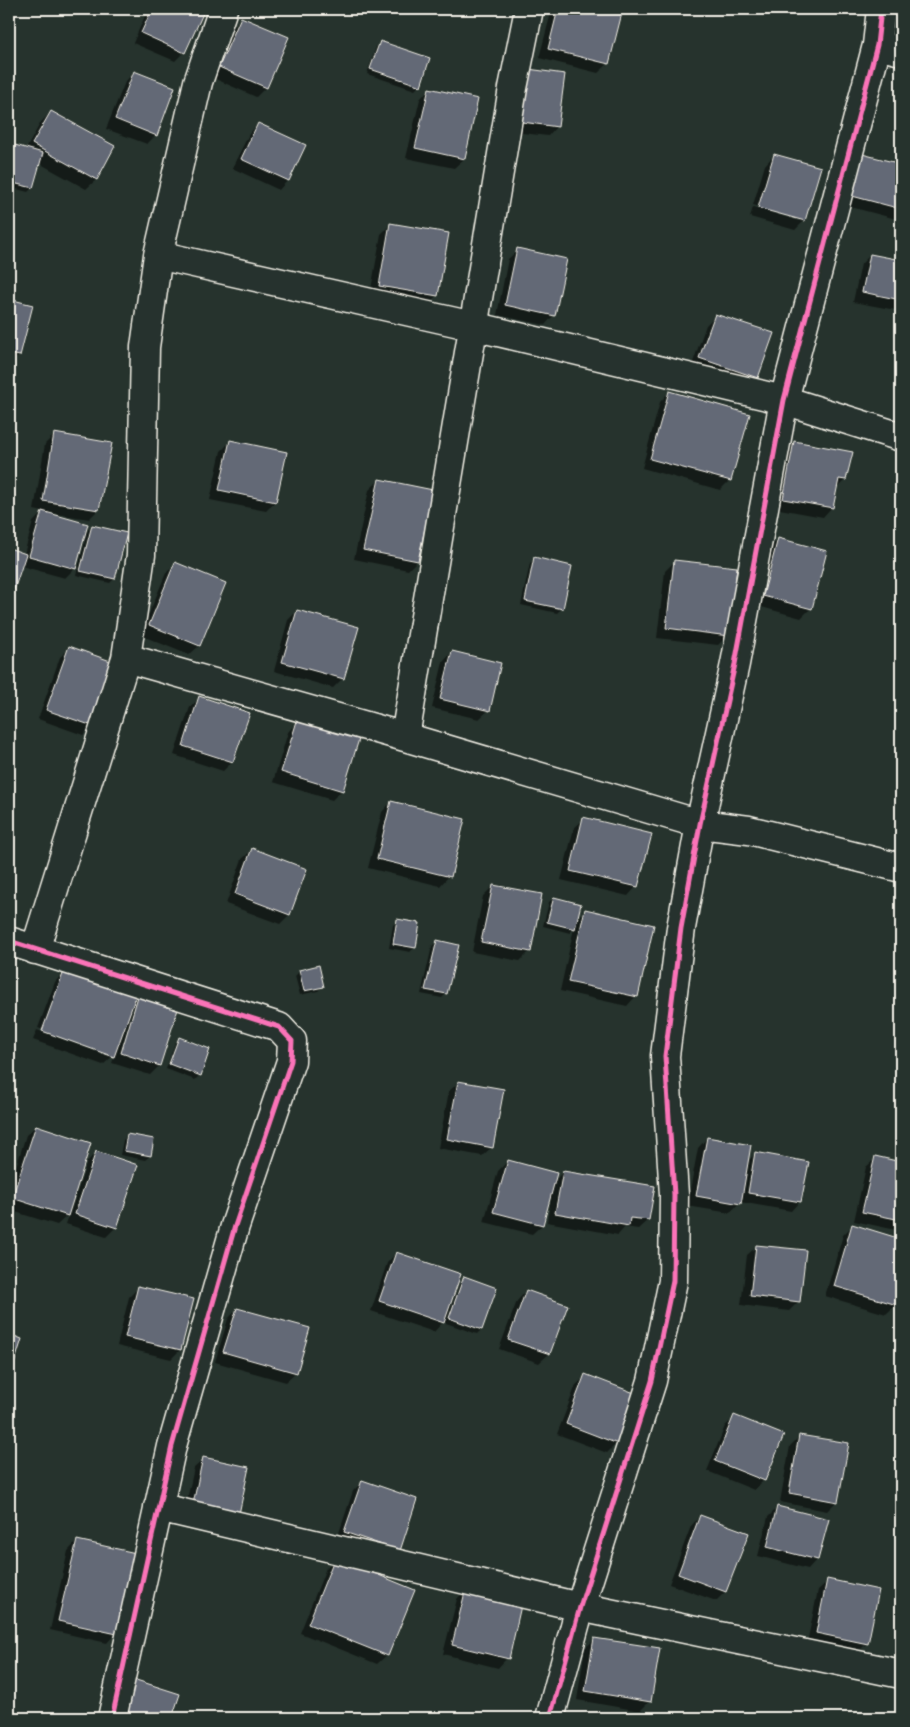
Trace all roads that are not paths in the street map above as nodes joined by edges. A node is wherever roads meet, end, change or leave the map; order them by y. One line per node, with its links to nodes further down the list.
1 (223, 9): 5 (street)
2 (529, 9): 6 (street)
3 (881, 9): 4 (street)
4 (889, 48): 7 (street)
5 (158, 255): 6 (street); 9 (street)
6 (473, 326): 7 (street); 10 (street)
7 (784, 400): 8 (street); 11 (street)
8 (901, 437)
9 (126, 658): 10 (street); 14 (street)
10 (405, 737): 11 (street)
11 (700, 824): 12 (street); 16 (street)
12 (901, 868)
13 (9, 941): 14 (street)
14 (35, 950): 15 (street)
15 (158, 1508): 16 (street); 18 (street)
16 (580, 1607): 17 (street); 19 (street)
17 (901, 1674)
18 (112, 1718)
19 (550, 1718)

